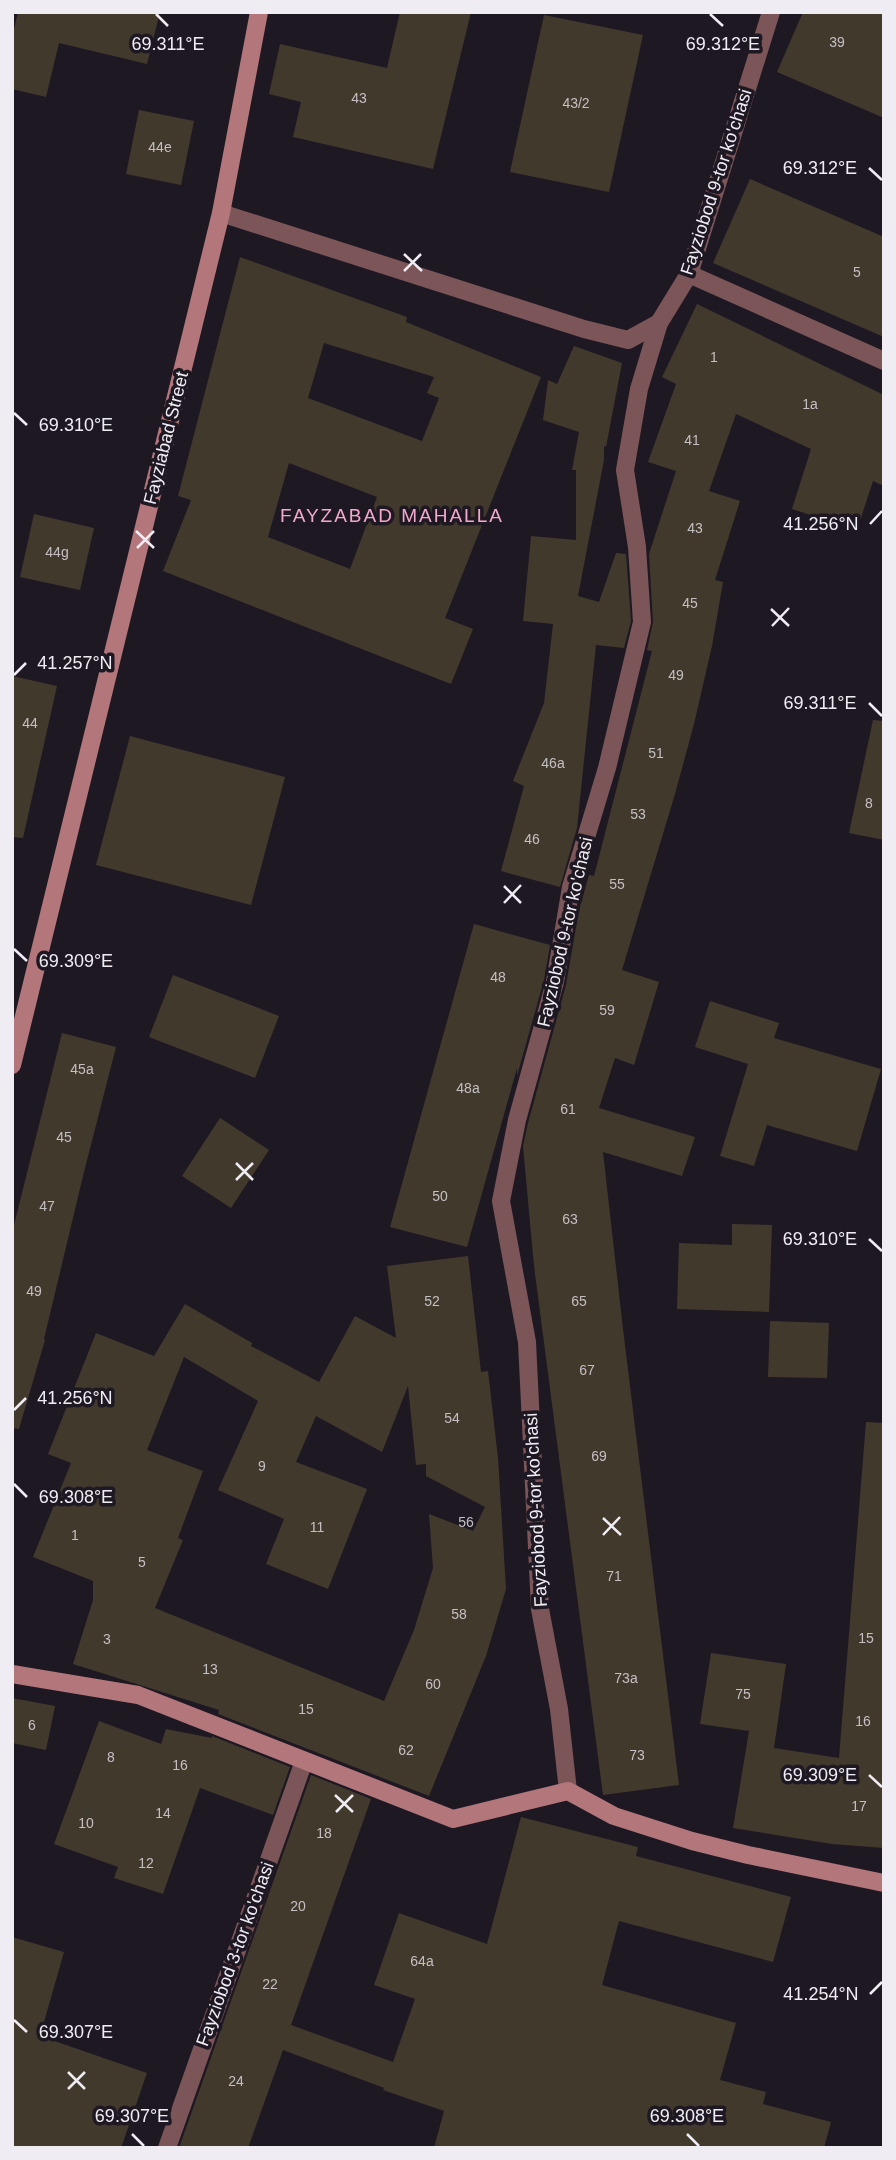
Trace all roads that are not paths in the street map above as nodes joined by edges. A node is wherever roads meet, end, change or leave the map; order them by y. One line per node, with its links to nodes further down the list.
1 (259, 12): 3 (street, Fayziabad Street)
2 (771, 12): 4 (street, Fayziobod 9-tor ko'chasi)
3 (221, 214): 5 (street); 7 (street, Fayziabad Street)
4 (688, 274): 5 (street, Fayziobod 9-tor ko'chasi); 6 (street)
5 (659, 323): 10 (street, Fayziobod 9-tor ko'chasi)
6 (884, 361)
7 (12, 1065)
8 (12, 1674): 9 (street)
9 (304, 1761): 10 (street); 12 (street, Fayziobod 3-tor ko'chasi)
10 (568, 1791): 11 (street)
11 (884, 1882)
12 (167, 2148)

